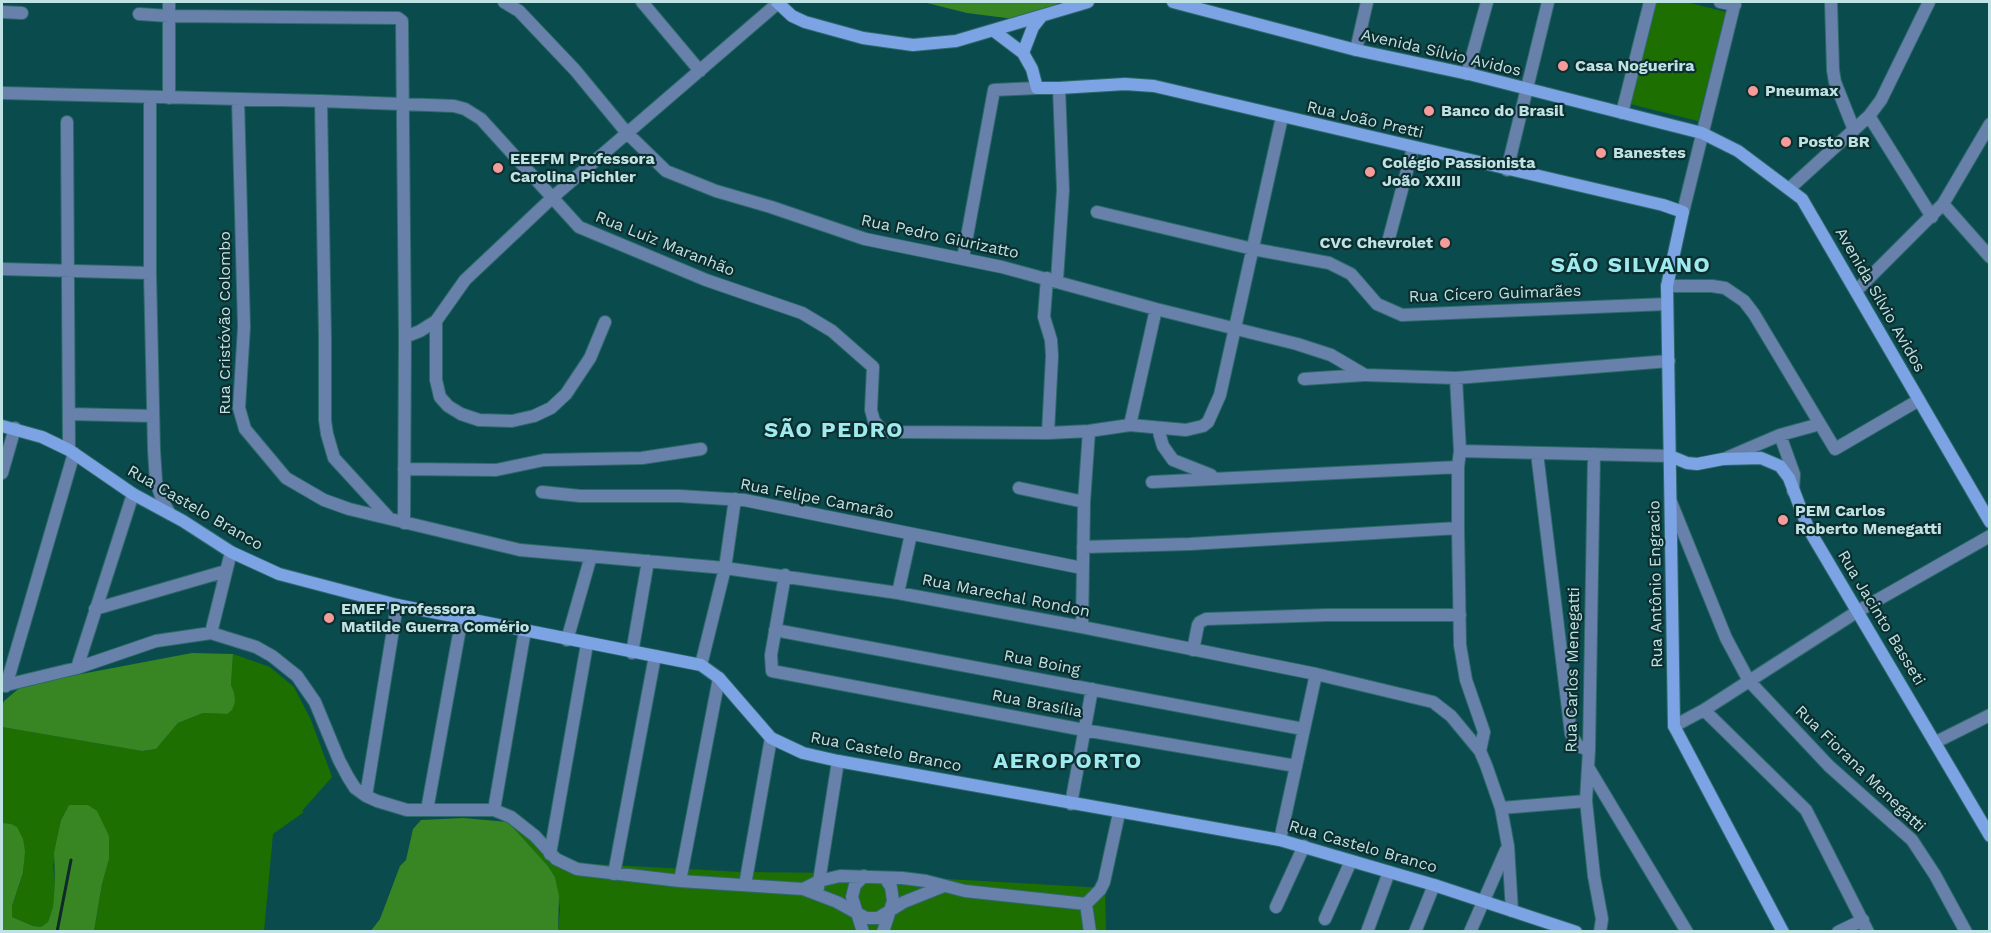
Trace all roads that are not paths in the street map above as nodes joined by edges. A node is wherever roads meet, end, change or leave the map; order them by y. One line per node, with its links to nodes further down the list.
1 (169, 2): 18 (street)
2 (504, 2): 41 (street, Rua Pedro Giurizatto)
3 (642, 2): 23 (street)
4 (777, 2): 20 (main road); 23 (street)
5 (1088, 2): 19 (main road)
6 (1173, 2): 21 (main road, Avenida Sílvio Avidos)
7 (1367, 2): 21 (street)
8 (1487, 2): 24 (street)
9 (1548, 2): 27 (street)
10 (1650, 2): 34 (street)
11 (1720, 2): 14 (street)
12 (1831, 2): 39 (street)
13 (1929, 2): 35 (street)
14 (1735, 3): 40 (street)
15 (2, 12): 16 (street)
16 (22, 13)
17 (139, 14): 18 (street)
18 (169, 16): 30 (street); 33 (street)
19 (1041, 17): 20 (main road); 22 (main road)
20 (994, 31): 22 (main road)
21 (1356, 50): 24 (main road, Avenida Sílvio Avidos)
22 (1023, 53): 25 (main road)
23 (700, 71): 41 (street)
24 (1467, 74): 27 (main road, Avenida Sílvio Avidos)
25 (1037, 87): 26 (main road, Rua João Pretti); 53 (street)
26 (1059, 88): 36 (main road, Rua João Pretti); 57 (street)
27 (1526, 89): 34 (main road, Avenida Sílvio Avidos); 43 (street)
28 (2, 93): 29 (street, Rua Luiz Maranhão)
29 (150, 97): 30 (street, Rua Luiz Maranhão); 56 (street)
30 (169, 98): 31 (street, Rua Luiz Maranhão)
31 (238, 99): 32 (street, Rua Luiz Maranhão); 101 (street, Rua Cristóvão Colombo)
32 (321, 101): 33 (street, Rua Luiz Maranhão); 101 (street)
33 (402, 104): 45 (street, Rua Luiz Maranhão); 65 (street)
34 (1622, 113): 40 (main road, Avenida Sílvio Avidos)
35 (1869, 116): 39 (street); 49 (street)
36 (1282, 117): 42 (main road, Rua João Pretti); 51 (street)
37 (67, 122): 55 (street)
38 (1989, 124): 46 (street)
39 (1854, 130): 44 (street)
40 (1702, 133): 44 (main road, Avenida Sílvio Avidos); 48 (street)
41 (627, 134): 45 (street); 53 (street, Rua Pedro Giurizatto)
42 (1413, 148): 43 (main road, Rua João Pretti); 50 (street)
43 (1507, 170): 48 (main road, Rua João Pretti)
44 (1790, 188): 59 (main road, Avenida Sílvio Avidos)
45 (553, 197): 62 (street); 79 (street, Rua Luiz Maranhão)
46 (1943, 204): 49 (street); 52 (street)
47 (1097, 212): 51 (street, Rua Cícero Guimarães)
48 (1683, 212): 58 (main road, Rua Antônio Engracio)
49 (1932, 217): 59 (street)
50 (1388, 242)
51 (1253, 249): 60 (street, Rua Cícero Guimarães); 64 (street)
52 (1989, 257)
53 (963, 258): 57 (street, Rua Pedro Giurizatto)
54 (2, 269): 55 (street)
55 (68, 270): 56 (street); 71 (street)
56 (150, 273): 72 (street)
57 (1052, 279): 61 (street, Rua Pedro Giurizatto); 79 (street)
58 (1667, 286): 60 (main road, Rua Antônio Engracio); 73 (street)
59 (1856, 291): 70 (main road, Avenida Sílvio Avidos)
60 (1667, 304): 66 (main road, Rua Antônio Engracio)
61 (1156, 309): 64 (street, Rua Pedro Giurizatto); 75 (street)
62 (435, 321): 63 (street); 65 (street)
63 (605, 322)
64 (1234, 328): 67 (street, Rua Pedro Giurizatto); 77 (street)
65 (405, 337): 89 (street)
66 (1669, 361): 68 (street, Rua Pedro Giurizatto); 86 (main road, Rua Antônio Engracio)
67 (1365, 375): 68 (street, Rua Pedro Giurizatto); 69 (street, Rua Pedro Giurizatto)
68 (1456, 378): 83 (street)
69 (1304, 379)
70 (1919, 400): 73 (street); 102 (main road, Avenida Sílvio Avidos)
71 (69, 414): 72 (street); 82 (street)
72 (153, 416): 100 (street)
73 (1820, 424): 80 (street)
74 (2, 426): 76 (main road, Rua Castelo Branco)
75 (1130, 426): 77 (street); 78 (street)
76 (15, 428): 82 (main road, Rua Castelo Branco); 90 (street)
77 (1158, 429): 91 (street)
78 (1089, 431): 79 (street); 99 (street)
79 (1048, 433)
80 (1780, 435): 87 (street); 94 (street)
81 (701, 448): 89 (street)
82 (71, 452): 96 (main road, Rua Castelo Branco); 135 (street)
83 (1460, 452): 84 (street); 88 (street)
84 (1537, 453): 85 (street); 144 (street)
85 (1594, 454): 86 (street); 144 (street, Rua Carlos Menegatti)
86 (1670, 456): 87 (main road, Rua Jacinto Basseti); 98 (main road, Rua Antônio Engracio)
87 (1723, 459): 94 (main road, Rua Jacinto Basseti)
88 (1458, 467): 91 (street); 104 (street)
89 (404, 469): 103 (street)
90 (2, 473)
91 (1218, 478): 92 (street)
92 (1152, 482)
93 (1019, 488): 99 (street)
94 (1793, 491): 118 (main road, Rua Jacinto Basseti)
95 (542, 492): 97 (street, Rua Felipe Camarão)
96 (134, 494): 100 (main road, Rua Castelo Branco); 117 (street)
97 (735, 499): 105 (street, Rua Felipe Camarão); 111 (street)
98 (1671, 501): 134 (street, Rua Fiorana Menegatti); 139 (main road, Rua Antônio Engracio)
99 (1084, 502): 107 (street)
100 (170, 514): 108 (main road, Rua Castelo Branco)
101 (389, 518): 103 (street, Rua Cristóvão Colombo)
102 (1989, 522)
103 (404, 523): 109 (street, Rua Marechal Rondon)
104 (1458, 528): 107 (street); 119 (street)
105 (911, 534): 112 (street, Rua Felipe Camarão); 115 (street)
106 (1989, 536): 118 (street)
107 (1083, 548): 112 (street)
108 (231, 552): 113 (street); 116 (main road, Rua Castelo Branco)
109 (591, 556): 110 (street, Rua Marechal Rondon); 125 (street)
110 (648, 561): 111 (street, Rua Marechal Rondon); 128 (street)
111 (725, 568): 114 (street, Rua Marechal Rondon); 130 (street)
112 (1082, 568): 121 (street)
113 (226, 571): 117 (street); 124 (street)
114 (785, 575): 115 (street, Rua Marechal Rondon); 123 (street)
115 (898, 593): 121 (street, Rua Marechal Rondon)
116 (397, 605): 120 (main road, Rua Castelo Branco); 149 (street)
117 (95, 609): 131 (street)
118 (1858, 611): 134 (street); 143 (main road, Rua Jacinto Basseti)
119 (1460, 615): 127 (street); 145 (street)
120 (462, 617): 122 (main road, Rua Castelo Branco); 153 (street)
121 (1082, 627): 127 (street, Rua Marechal Rondon)
122 (525, 630): 125 (main road, Rua Castelo Branco); 154 (street)
123 (775, 630): 136 (street, Rua Boing); 141 (street, Rua Brasília)
124 (211, 633): 131 (street); 149 (street)
125 (567, 640): 126 (main road, Rua Castelo Branco)
126 (587, 644): 128 (main road, Rua Castelo Branco); 160 (street)
127 (1193, 650): 132 (street, Rua Marechal Rondon)
128 (632, 653): 129 (main road, Rua Castelo Branco)
129 (655, 656): 130 (main road, Rua Castelo Branco); 163 (street)
130 (701, 665): 133 (main road, Rua Castelo Branco)
131 (77, 668): 135 (street)
132 (1316, 674): 140 (street); 145 (street, Rua Marechal Rondon)
133 (719, 678): 142 (main road, Rua Castelo Branco); 166 (street)
134 (1749, 681): 137 (street); 192 (street, Rua Fiorana Menegatti)
135 (4, 686)
136 (1092, 689): 140 (street, Rua Boing); 141 (street)
137 (1704, 710): 139 (street); 180 (street)
138 (1989, 715): 143 (street)
139 (1674, 726): 190 (main road, Rua Antônio Engracio)
140 (1303, 729): 147 (street)
141 (1084, 730): 147 (street, Rua Brasília); 151 (street)
142 (771, 738): 146 (main road, Rua Castelo Branco); 168 (street)
143 (1936, 742): 156 (main road, Rua Jacinto Basseti)
144 (1589, 750): 148 (street, Rua Carlos Menegatti)
145 (1480, 751): 152 (street, Rua Marechal Rondon)
146 (838, 761): 151 (main road, Rua Castelo Branco); 167 (street)
147 (1296, 766): 157 (street)
148 (1588, 766): 150 (street); 189 (street, Rua Carlos Menegatti)
149 (366, 796): 153 (street)
150 (1586, 801): 152 (street); 188 (street)
151 (1071, 804): 155 (main road, Rua Castelo Branco)
152 (1501, 808): 159 (street, Rua Marechal Rondon)
153 (427, 810): 154 (street)
154 (494, 810): 160 (street)
155 (1119, 813): 157 (main road, Rua Castelo Branco); 174 (street)
156 (1989, 836)
157 (1280, 840): 158 (main road, Rua Castelo Branco)
158 (1304, 846): 161 (main road, Rua Castelo Branco); 175 (street)
159 (1508, 846): 173 (street); 176 (street, Rua Marechal Rondon)
160 (550, 854): 163 (street)
161 (1351, 861): 162 (main road, Rua Castelo Branco); 179 (street)
162 (1389, 872): 169 (main road, Rua Castelo Branco); 184 (street)
163 (614, 874): 166 (street)
164 (864, 876): 165 (street); 167 (street); 178 (street)
165 (885, 878): 170 (street); 177 (street)
166 (680, 881): 168 (street)
167 (819, 881): 171 (street); 172 (street)
168 (745, 885): 171 (street)
169 (1434, 885): 173 (main road, Rua Castelo Branco); 185 (street)
170 (944, 886): 174 (street); 177 (street)
171 (803, 889): 172 (street)
172 (817, 894): 178 (street)
173 (1485, 901): 176 (main road, Rua Castelo Branco); 186 (street)
174 (1086, 904): 183 (street)
175 (1276, 907)
176 (1512, 911): 187 (main road, Rua Castelo Branco)
177 (888, 913): 178 (street); 182 (street)
178 (859, 915): 181 (street)
179 (1325, 919)
180 (1866, 926): 191 (street)
181 (863, 932)
182 (883, 932)
183 (1090, 932)
184 (1367, 932)
185 (1415, 932)
186 (1470, 932)
187 (1576, 932)
188 (1600, 932)
189 (1687, 932)
190 (1783, 932)
191 (1838, 932)
192 (1966, 932)

